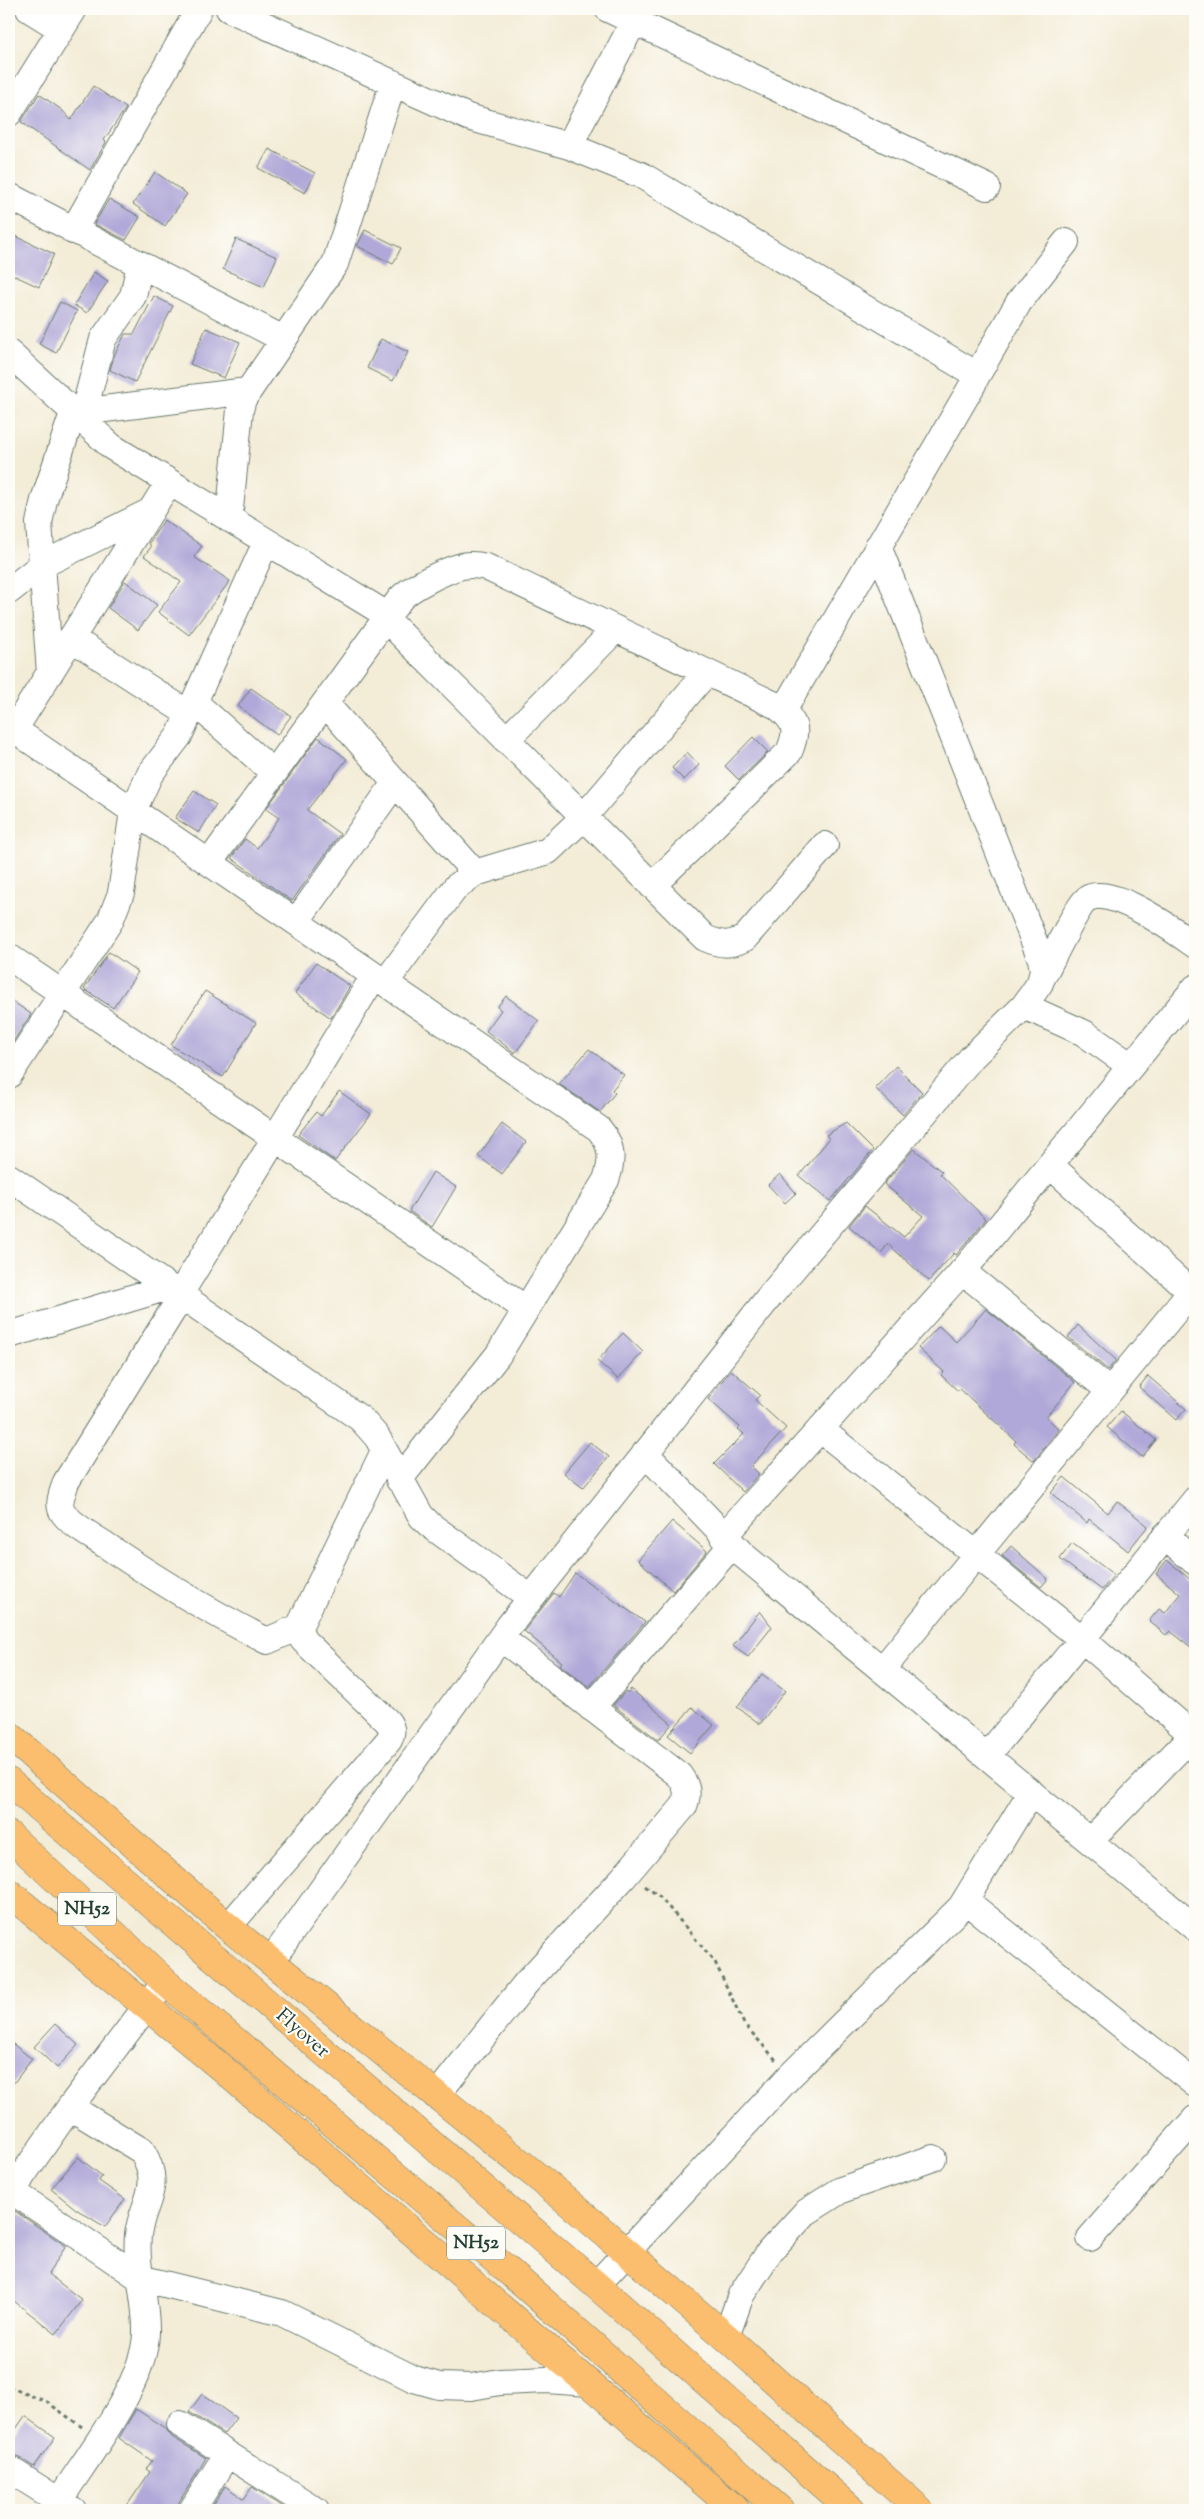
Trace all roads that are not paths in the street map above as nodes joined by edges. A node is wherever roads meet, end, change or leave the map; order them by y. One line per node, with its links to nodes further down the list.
1 (29, 9): 5 (street)
2 (199, 9): 12 (street)
3 (229, 9): 7 (street)
4 (608, 9): 6 (street)
5 (67, 19): 8 (street)
6 (634, 21): 9 (street); 10 (street)
7 (393, 83): 9 (street); 15 (street)
8 (9, 113)
9 (569, 146): 17 (street)
10 (988, 186)
11 (9, 196): 12 (street)
12 (73, 231): 14 (street)
13 (1066, 242): 17 (street)
14 (140, 264): 15 (street); 19 (street)
15 (283, 339): 18 (street)
16 (9, 353): 19 (street)
17 (976, 377): 24 (street)
18 (247, 391): 19 (street); 22 (street)
19 (79, 412): 20 (street); 25 (street)
20 (169, 482): 21 (street); 22 (street)
21 (151, 511): 25 (street); 29 (street)
22 (229, 519): 23 (street)
23 (266, 542): 27 (street); 33 (street)
24 (878, 546): 34 (street); 49 (street)
25 (42, 565): 26 (street); 30 (street)
26 (9, 591)
27 (386, 617): 28 (street); 32 (street); 36 (street)
28 (616, 629): 31 (street); 36 (street)
29 (71, 638): 30 (street); 33 (street)
30 (50, 673): 35 (street)
31 (706, 673): 34 (street); 40 (street)
32 (324, 702): 37 (street); 38 (street)
33 (191, 708): 37 (street); 39 (street)
34 (783, 711): 44 (street)
35 (11, 728): 39 (street)
36 (506, 740): 40 (street)
37 (274, 772): 42 (street)
38 (395, 783): 43 (street); 45 (street)
39 (133, 810): 42 (street); 51 (street)
40 (583, 818): 43 (street); 44 (street)
41 (825, 845): 44 (street)
42 (210, 863): 45 (street)
43 (475, 873): 48 (street)
44 (652, 886)
45 (296, 922): 48 (street)
46 (1195, 946): 49 (street)
47 (9, 957): 51 (street)
48 (380, 979): 55 (street); 61 (street)
49 (1040, 983): 52 (street)
50 (1195, 988): 53 (street)
51 (63, 992): 54 (street); 55 (street)
52 (1024, 1006): 53 (street); 66 (street)
53 (1131, 1066): 56 (street)
54 (9, 1075)
55 (275, 1137): 60 (street); 61 (street)
56 (1050, 1164): 58 (street); 59 (street)
57 (9, 1177): 60 (street)
58 (962, 1271): 63 (street); 64 (street)
59 (1193, 1289): 63 (street)
60 (174, 1290): 62 (street); 65 (street); 74 (street)
61 (526, 1309): 67 (street)
62 (9, 1335)
63 (1110, 1391): 71 (street)
64 (820, 1429): 70 (street); 71 (street)
65 (384, 1451): 67 (street); 74 (street)
66 (646, 1453): 70 (street); 73 (street)
67 (399, 1480): 73 (street)
68 (1195, 1500): 69 (street)
69 (1165, 1536): 72 (street); 76 (street)
70 (727, 1541): 77 (street); 78 (street)
71 (976, 1555): 76 (street); 77 (street)
72 (1195, 1562)
73 (531, 1598): 75 (street)
74 (299, 1627): 88 (street)
75 (500, 1638): 78 (street); 90 (street)
76 (1082, 1639): 80 (street); 81 (street)
77 (882, 1670): 81 (street)
78 (591, 1708): 94 (street)
79 (9, 1735): 88 (main road)
80 (1194, 1736): 85 (street)
81 (987, 1756): 83 (street)
82 (9, 1782): 101 (main road, Flyover / NH52)
83 (1031, 1792): 85 (street); 87 (street)
84 (9, 1835): 91 (main road, NH52)
85 (1090, 1841): 89 (street)
86 (9, 1893): 92 (main road)
87 (966, 1901): 93 (street); 99 (street)
88 (228, 1927): 90 (main road)
89 (1195, 1928)
90 (271, 1961): 94 (main road)
91 (166, 1982): 92 (street); 111 (main road, NH52)
92 (146, 2006): 95 (street); 103 (main road)
93 (1195, 2084)
94 (436, 2096): 99 (main road)
95 (70, 2107): 100 (street); 100 (street)
96 (1195, 2120): 98 (street)
97 (932, 2158): 102 (street)
98 (1090, 2238)
99 (625, 2253): 101 (street); 102 (main road)
100 (140, 2278): 103 (street); 107 (street)
101 (596, 2285): 112 (main road, NH52)
102 (726, 2337): 113 (main road)
103 (589, 2383): 110 (main road)
104 (180, 2424): 105 (street)
105 (227, 2454): 108 (street); 109 (street)
106 (9, 2469): 107 (street)
107 (66, 2505)
108 (192, 2510)
109 (316, 2510)
110 (736, 2510)
111 (780, 2510)
112 (852, 2510)
113 (920, 2510)

